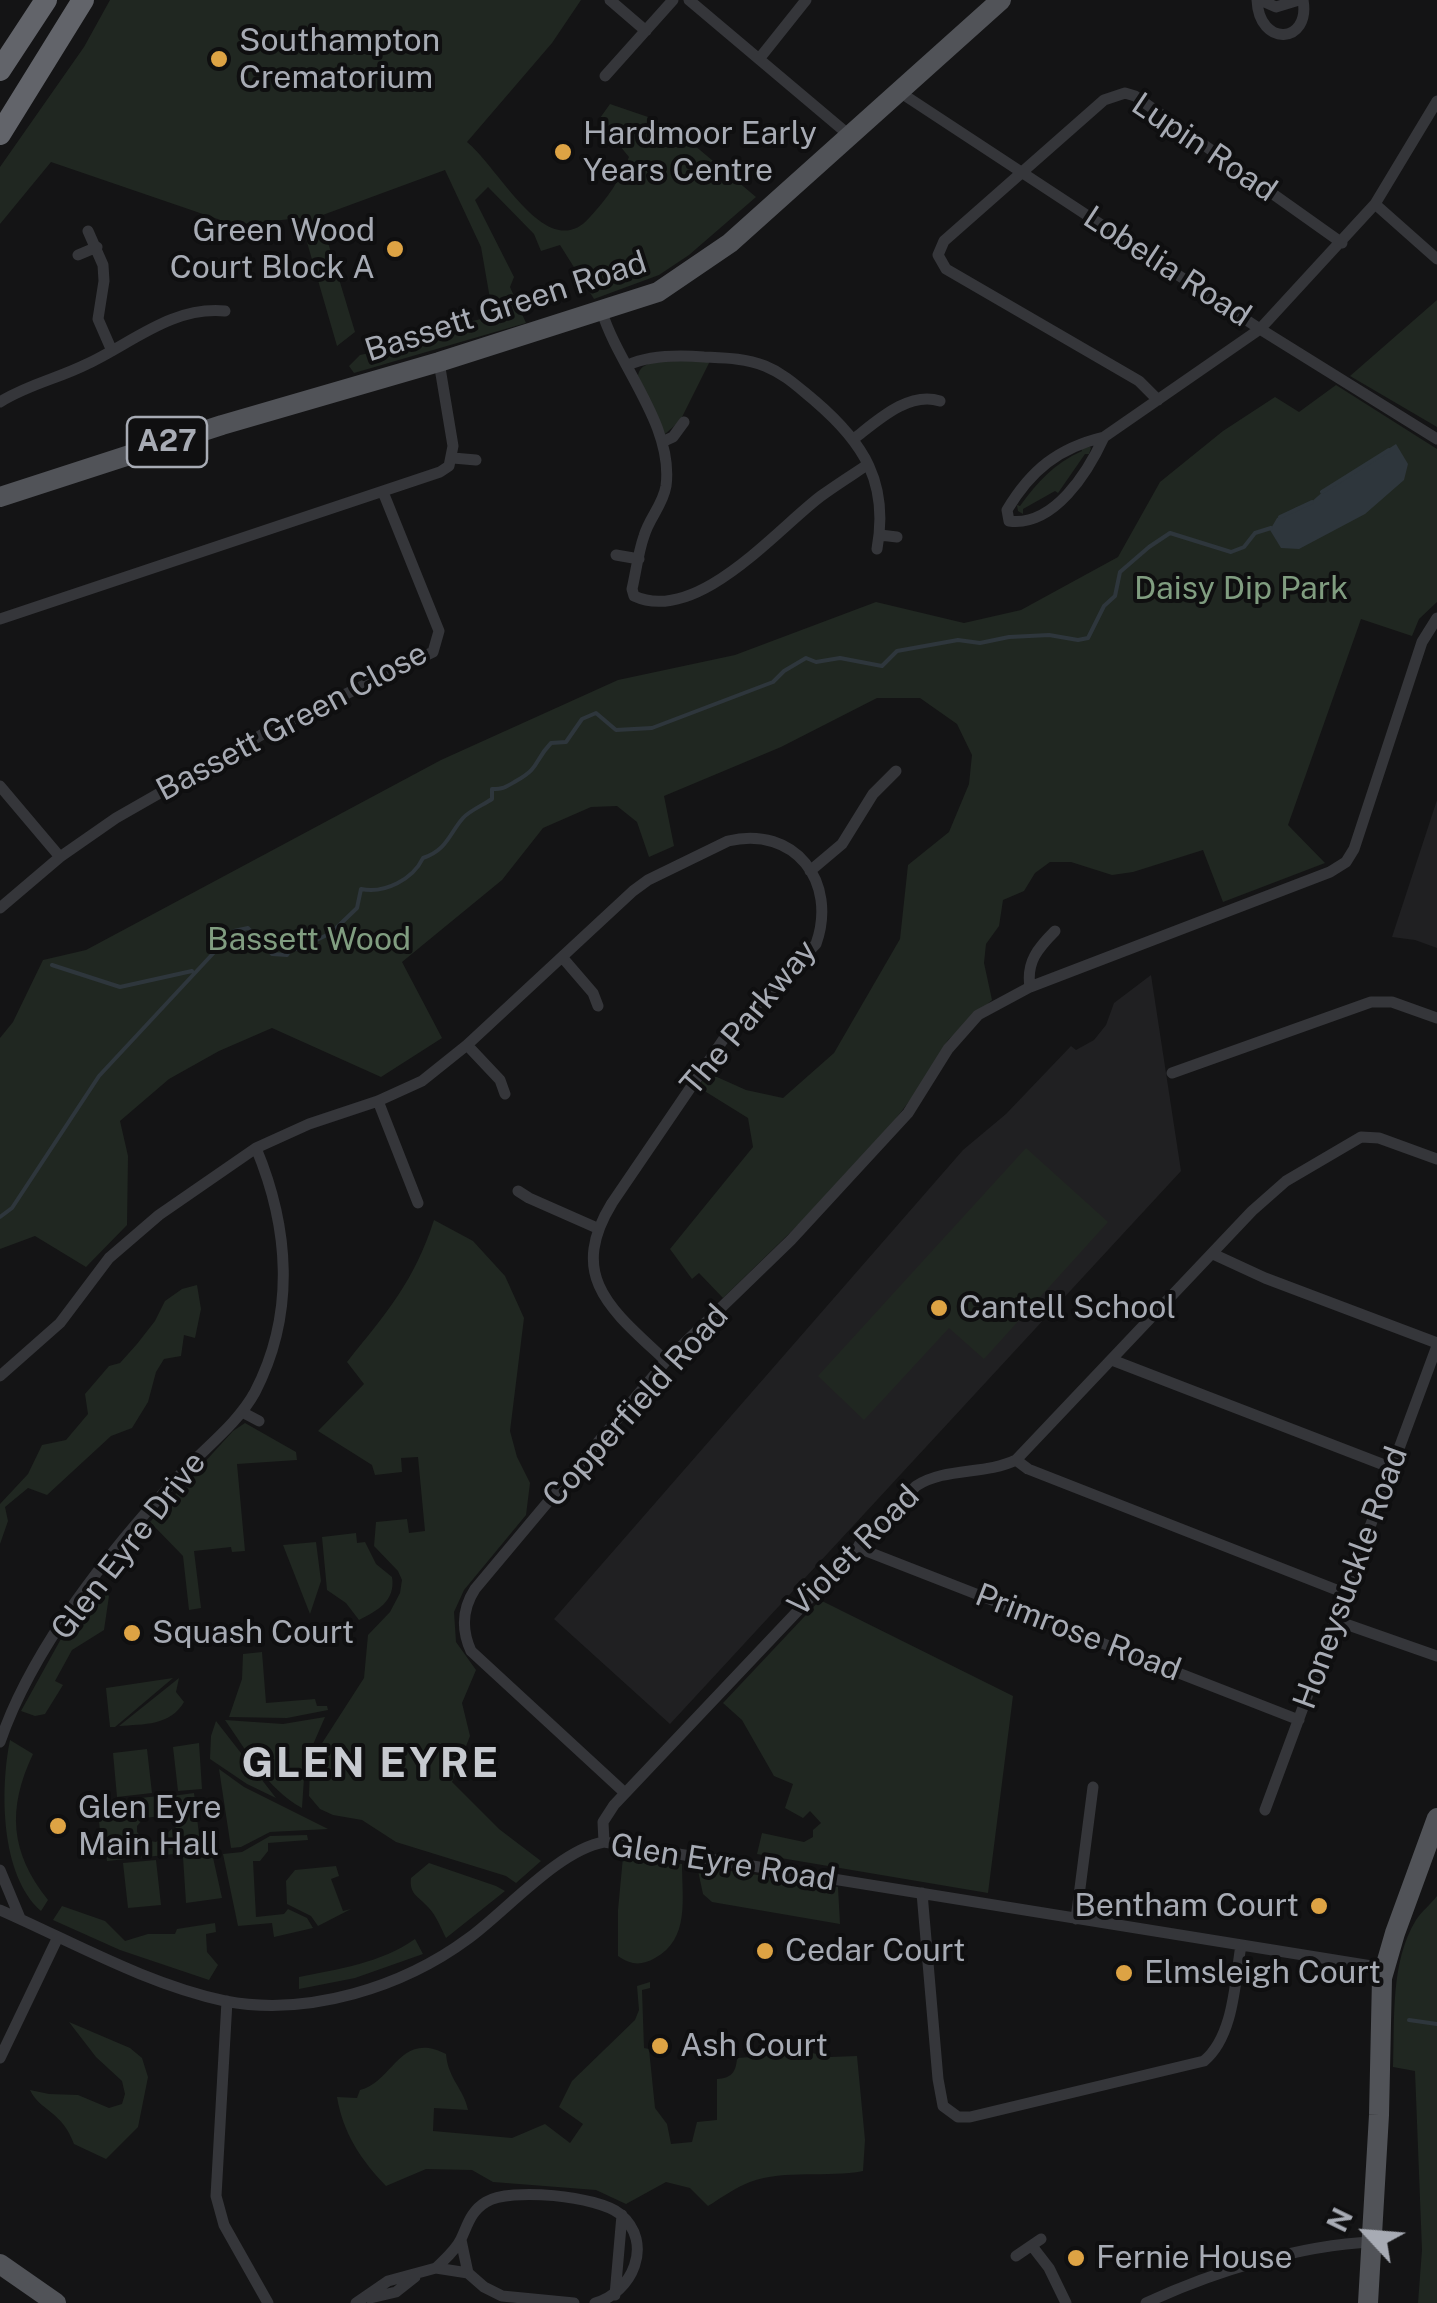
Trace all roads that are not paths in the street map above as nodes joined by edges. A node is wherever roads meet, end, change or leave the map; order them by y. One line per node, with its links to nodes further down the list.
1 (46, 0): 12 (highway)
2 (84, 0): 16 (highway)
3 (610, 0): 10 (street)
4 (673, 0): 10 (street)
5 (688, 0): 11 (street)
6 (806, 0): 11 (street)
7 (1001, 0): 14 (main road, Bassett Green Road / A27)
8 (1259, 0): 9 (street); 9 (street)
9 (1301, 0)
10 (646, 31): 13 (street)
11 (759, 59): 17 (street)
12 (0, 70)
13 (605, 76)
14 (898, 91): 17 (main road, Bassett Green Road / A27); 18 (street, Lobelia Road)
15 (1437, 101): 19 (street)
16 (0, 131)
17 (850, 135): 26 (main road, Bassett Green Road / A27)
18 (1022, 172): 21 (street, Lupin Road); 27 (street, Lobelia Road); 31 (street)
19 (1375, 204): 21 (street); 24 (street)
20 (88, 231): 22 (street)
21 (1342, 243): 27 (street)
22 (97, 247): 23 (street); 28 (street)
23 (78, 256)
24 (1437, 260)
25 (225, 311): 28 (street)
26 (602, 312): 29 (main road, Bassett Green Road / A27); 30 (street)
27 (1260, 329): 31 (street); 37 (street, Lobelia Road)
28 (112, 350): 33 (street)
29 (440, 362): 39 (street); 43 (main road, Bassett Green Road / A27)
30 (628, 365): 36 (street); 38 (street)
31 (1158, 400): 35 (street)
32 (940, 401): 36 (street)
33 (0, 402)
34 (684, 422): 38 (street)
35 (1104, 437): 35 (street)
36 (855, 438): 41 (street)
37 (1437, 440)
38 (662, 442): 48 (street)
39 (453, 458): 40 (street); 42 (street)
40 (476, 460)
41 (867, 465): 44 (street); 48 (street)
42 (384, 492): 50 (street); 53 (street, Bassett Green Close)
43 (0, 497)
44 (880, 535): 45 (street); 46 (street)
45 (898, 537)
46 (878, 549)
47 (616, 555): 48 (street)
48 (639, 559)
49 (1437, 618): 58 (street, Copperfield Road)
50 (0, 619)
51 (894, 777): 54 (street)
52 (0, 786): 53 (street)
53 (60, 856): 55 (street, Bassett Green Close)
54 (810, 871): 57 (street); 69 (street, The Parkway)
55 (0, 908)
56 (1055, 931): 58 (street)
57 (562, 957): 59 (street); 61 (street)
58 (1030, 987): 73 (street, Copperfield Road)
59 (598, 1006)
60 (1437, 1018): 62 (street)
61 (467, 1045): 63 (street); 64 (street)
62 (1172, 1073)
63 (505, 1094)
64 (378, 1101): 65 (street); 68 (street)
65 (256, 1148): 74 (street); 75 (street, Glen Eyre Drive)
66 (1437, 1159): 70 (street)
67 (518, 1190): 69 (street)
68 (419, 1194)
69 (597, 1228): 73 (street)
70 (1213, 1254): 71 (street); 72 (street)
71 (1437, 1344): 78 (street, Honeysuckle Road)
72 (1112, 1360): 77 (street); 78 (street)
73 (666, 1361): 86 (street, Copperfield Road)
74 (0, 1376)
75 (242, 1412): 76 (street); 84 (street, Glen Eyre Drive)
76 (259, 1421)
77 (1016, 1460): 79 (street, Violet Road); 80 (street)
78 (1392, 1468): 80 (street, Honeysuckle Road)
79 (859, 1544): 83 (street, Primrose Road); 86 (street, Violet Road)
80 (1347, 1594): 81 (street, Honeysuckle Road)
81 (1336, 1620): 82 (street); 83 (street, Honeysuckle Road)
82 (1437, 1656)
83 (1299, 1720): 87 (street, Honeysuckle Road)
84 (0, 1742)
85 (1094, 1786): 94 (street)
86 (626, 1793): 89 (street, Violet Road)
87 (1265, 1810)
88 (1437, 1818): 97 (main road)
89 (604, 1842): 91 (street, Glen Eyre Road); 98 (street, Glen Eyre Road)
90 (0, 1870): 93 (street)
91 (922, 1893): 94 (street, Glen Eyre Road); 96 (street)
92 (0, 1910): 93 (street, Glen Eyre Road)
93 (20, 1918): 95 (street, Glen Eyre Road)
94 (1076, 1919): 96 (street, Glen Eyre Road)
95 (58, 1937): 98 (street, Glen Eyre Road); 99 (street)
96 (1241, 1946): 97 (street, Glen Eyre Road)
97 (1384, 1968): 101 (main road)
98 (227, 2001): 108 (street)
99 (0, 2058)
100 (461, 2240): 104 (street); 105 (street); 110 (street)
101 (1372, 2242): 112 (street); 113 (main road)
102 (1016, 2256): 111 (street)
103 (0, 2264): 107 (main road)
104 (436, 2268): 105 (street); 106 (street)
105 (468, 2273): 109 (street)
106 (358, 2302)
107 (56, 2303)
108 (268, 2303)
109 (574, 2303)
110 (595, 2303)
111 (1066, 2303)
112 (1146, 2303)
113 (1368, 2303)

